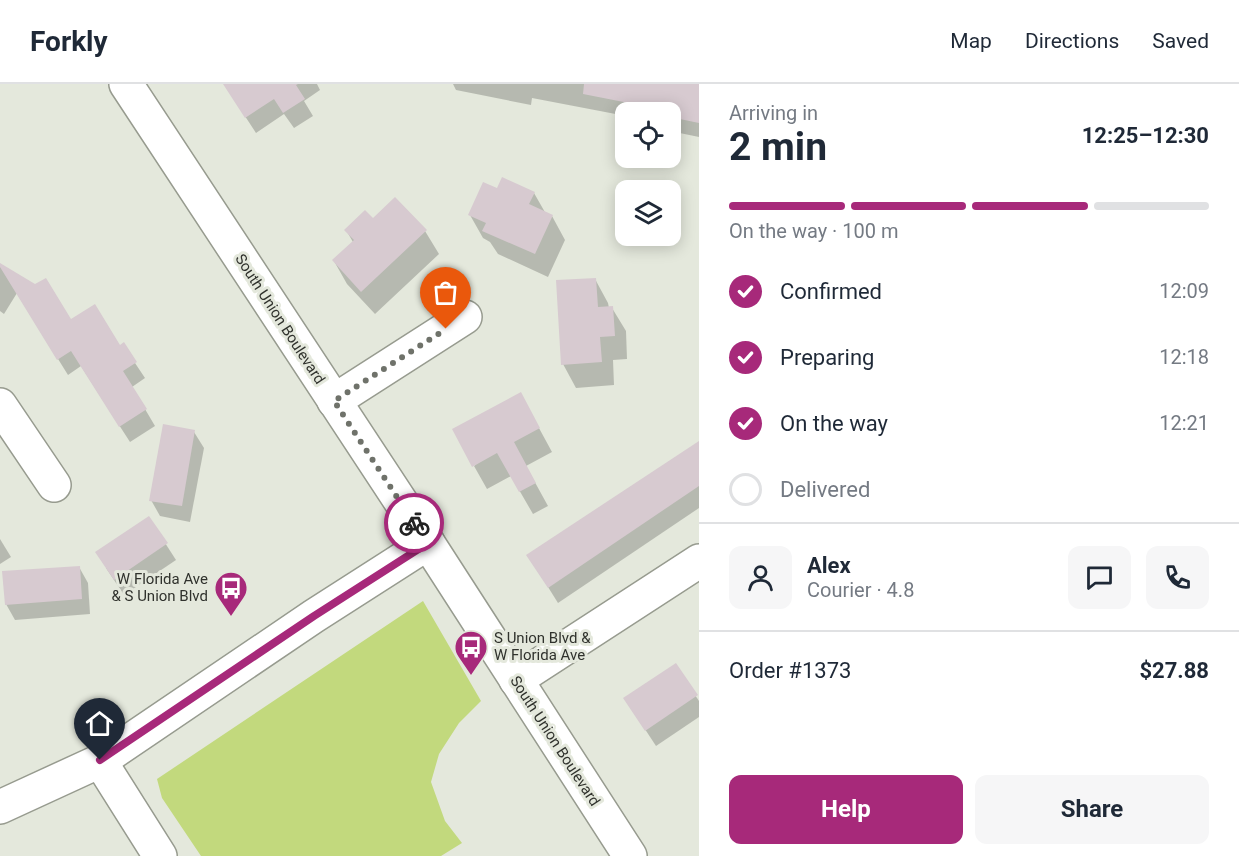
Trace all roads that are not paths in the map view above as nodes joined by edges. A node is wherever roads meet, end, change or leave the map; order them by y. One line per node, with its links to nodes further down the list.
1 (126, 84): 3 (street, South Union Boulevard)
2 (465, 317): 3 (street)
3 (334, 401): 6 (street, South Union Boulevard)
4 (0, 405): 5 (street)
5 (54, 485)
6 (428, 543): 8 (street, South Union Boulevard); 9 (street)
7 (699, 561): 8 (street)
8 (516, 680): 12 (street, South Union Boulevard)
9 (100, 760): 10 (street); 11 (street)
10 (0, 807)
11 (160, 856)
12 (630, 856)

